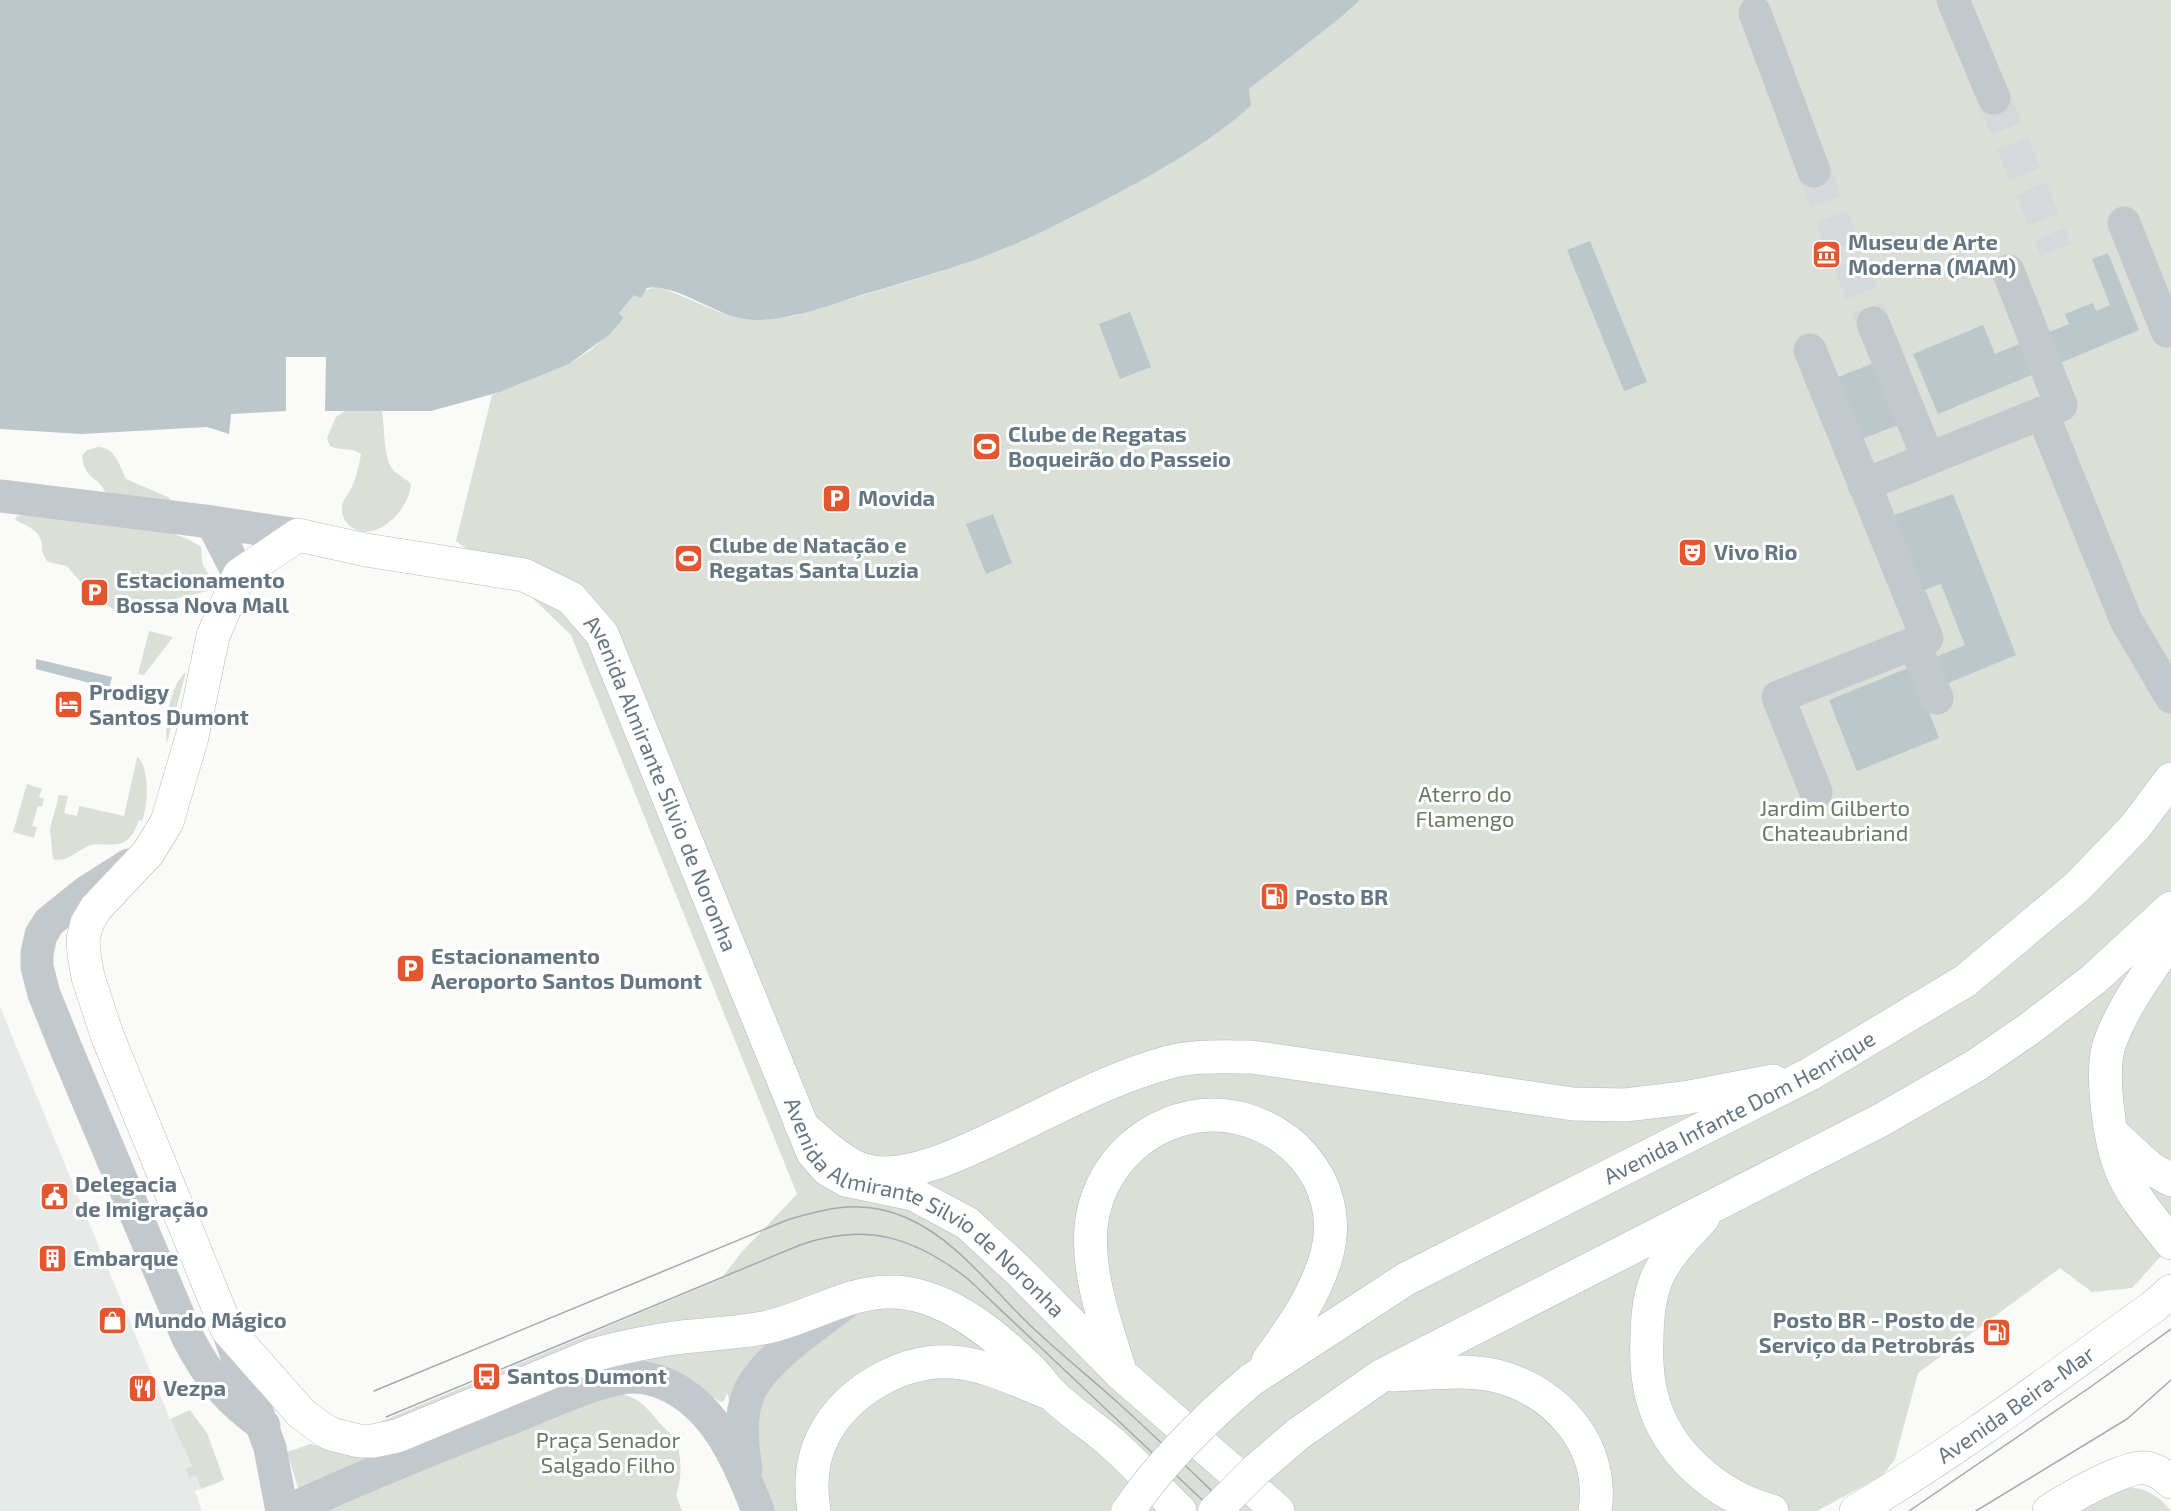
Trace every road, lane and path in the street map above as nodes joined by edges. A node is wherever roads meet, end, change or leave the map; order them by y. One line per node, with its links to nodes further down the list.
1 (1953, 0): 3 (street)
2 (1755, 13): 4 (street)
3 (1994, 98)
4 (1814, 171)
5 (2124, 223): 8 (street)
6 (2008, 271): 10 (street)
7 (1873, 323): 11 (street)
8 (2168, 331)
9 (1809, 350): 12 (street)
10 (2042, 413): 11 (street); 19 (street)
11 (1928, 458): 12 (street)
12 (1864, 485): 17 (street)
13 (0, 496): 14 (street, Avenida Almirante Silvio de Noronha)
14 (212, 522): 15 (street, Avenida Almirante Silvio de Noronha); 16 (street)
15 (297, 536): 16 (main road); 26 (main road, Avenida Almirante Silvio de Noronha)
16 (239, 575): 22 (main road)
17 (1918, 652): 18 (street); 21 (street)
18 (1936, 696)
19 (2171, 697)
20 (2171, 779): 25 (main road, Avenida Infante Dom Henrique)
21 (1816, 792)
22 (148, 853): 33 (main road); 38 (street)
23 (2171, 908): 29 (main road)
24 (2171, 939): 27 (main road)
25 (1810, 1074): 26 (main road); 36 (main road, Avenida Infante Dom Henrique)
26 (801, 1125): 34 (main road, Avenida Almirante Silvio de Noronha)
27 (2112, 1133): 28 (main road); 30 (main road)
28 (2171, 1180)
29 (1712, 1207): 35 (main road); 50 (main road)
30 (2171, 1243)
31 (2171, 1291): 51 (main road, Avenida Beira-Mar)
32 (853, 1297): 33 (main road); 37 (main road); 40 (street)
33 (227, 1329): 38 (street)
34 (1121, 1374): 36 (main road); 48 (main road, Avenida Almirante Silvio de Noronha)
35 (1381, 1376): 47 (main road, bridge); 49 (main road)
36 (1255, 1377): 45 (main road, bridge)
37 (1052, 1395): 44 (main road); 46 (main road)
38 (264, 1426): 42 (street)
39 (2171, 1482): 52 (main road)
40 (753, 1499): 41 (street)
41 (324, 1501): 43 (street)
42 (282, 1511)
43 (288, 1511)
44 (814, 1511)
45 (1128, 1511)
46 (1180, 1511)
47 (1215, 1511)
48 (1278, 1511)
49 (1595, 1511)
50 (1772, 1511)
51 (1856, 1511)
52 (2049, 1511)

